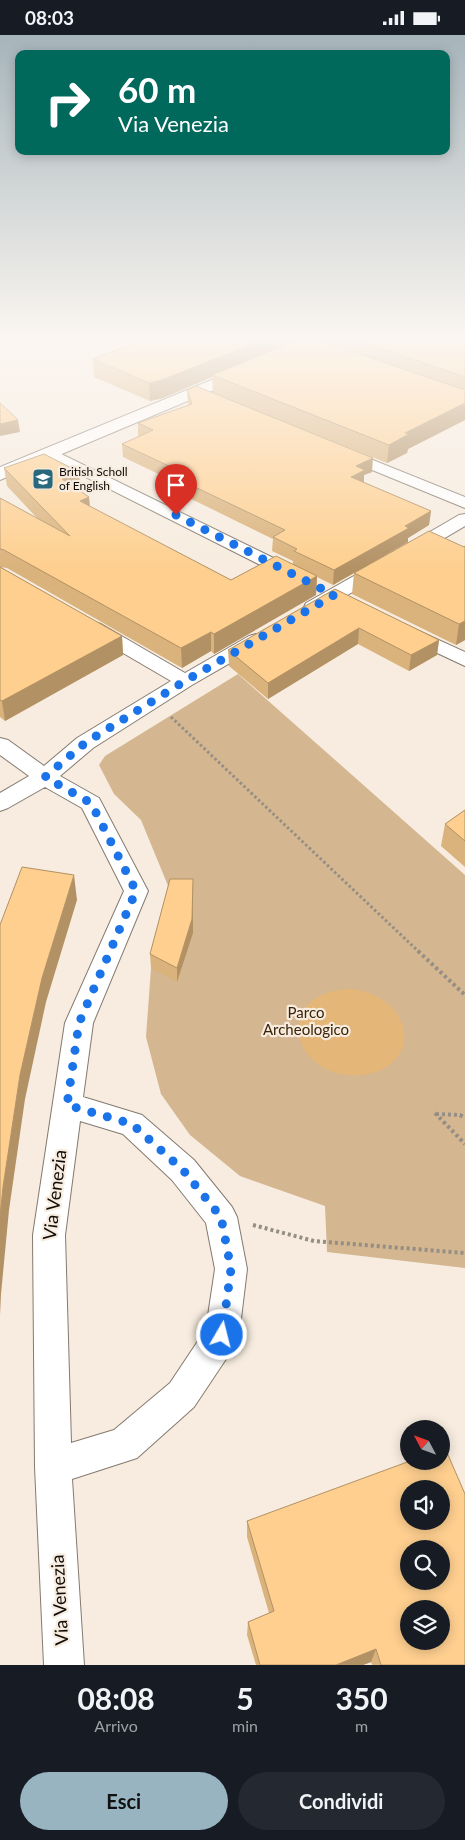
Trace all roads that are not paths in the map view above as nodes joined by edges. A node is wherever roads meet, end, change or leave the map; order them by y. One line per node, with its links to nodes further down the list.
1 (138, 416): 3 (main road)
2 (330, 447): 5 (street)
3 (49, 453): 4 (main road); 7 (street)
4 (0, 474)
5 (465, 503)
6 (465, 519): 7 (street)
7 (343, 599): 8 (street)
8 (301, 614)
9 (76, 617): 13 (street)
10 (395, 625): 12 (street)
11 (268, 633): 13 (street)
12 (465, 660)
13 (185, 681): 15 (street)
14 (0, 745): 15 (street)
15 (45, 777): 16 (street); 17 (street, Via Venezia)
16 (0, 803)
17 (67, 1105): 18 (street, Via Venezia); 18 (street)
18 (53, 1467): 19 (street, Via Venezia)
19 (64, 1665)

